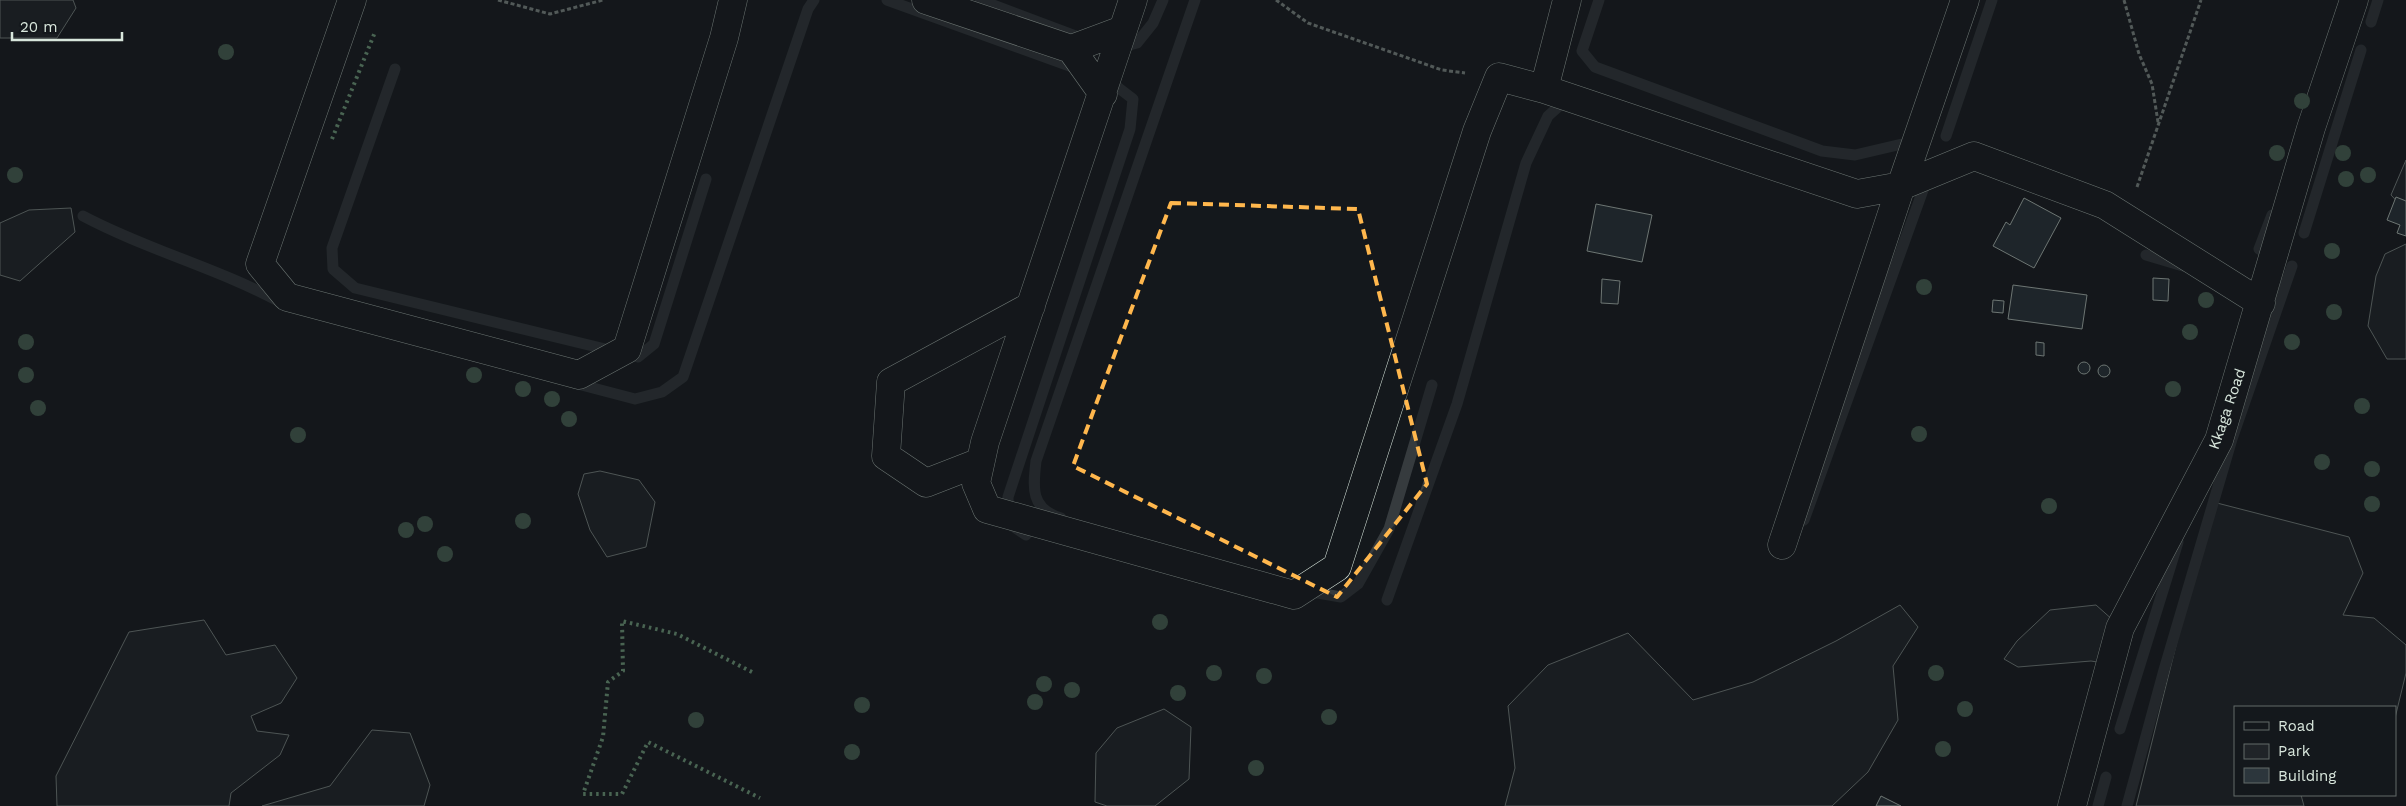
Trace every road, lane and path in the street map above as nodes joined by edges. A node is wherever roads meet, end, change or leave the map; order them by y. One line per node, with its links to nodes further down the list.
1 (352, 0): 4 (street)
2 (498, 0): 3 (path)
3 (603, 0)
4 (733, 0)
5 (926, 0): 14 (street)
6 (1133, 0): 13 (street)
7 (1276, 0): 15 (path)
8 (1567, 0): 16 (street)
9 (1965, 0): 19 (street)
10 (2124, 0): 18 (path)
11 (2201, 0): 18 (path)
12 (2354, 0): 21 (street, Kkaga Road)
13 (1122, 30): 14 (street); 17 (street)
14 (1071, 49): 17 (street)
15 (1499, 76): 16 (street); 23 (street)
16 (1544, 90): 19 (street)
17 (1103, 94): 22 (street)
18 (2158, 124): 20 (path)
19 (1902, 186): 20 (street); 24 (street)
20 (2126, 218): 21 (street)
21 (2261, 303): 25 (street, Kkaga Road)
22 (1031, 306): 23 (street); 23 (street)
23 (980, 462)
24 (1782, 545)
25 (2072, 806)

